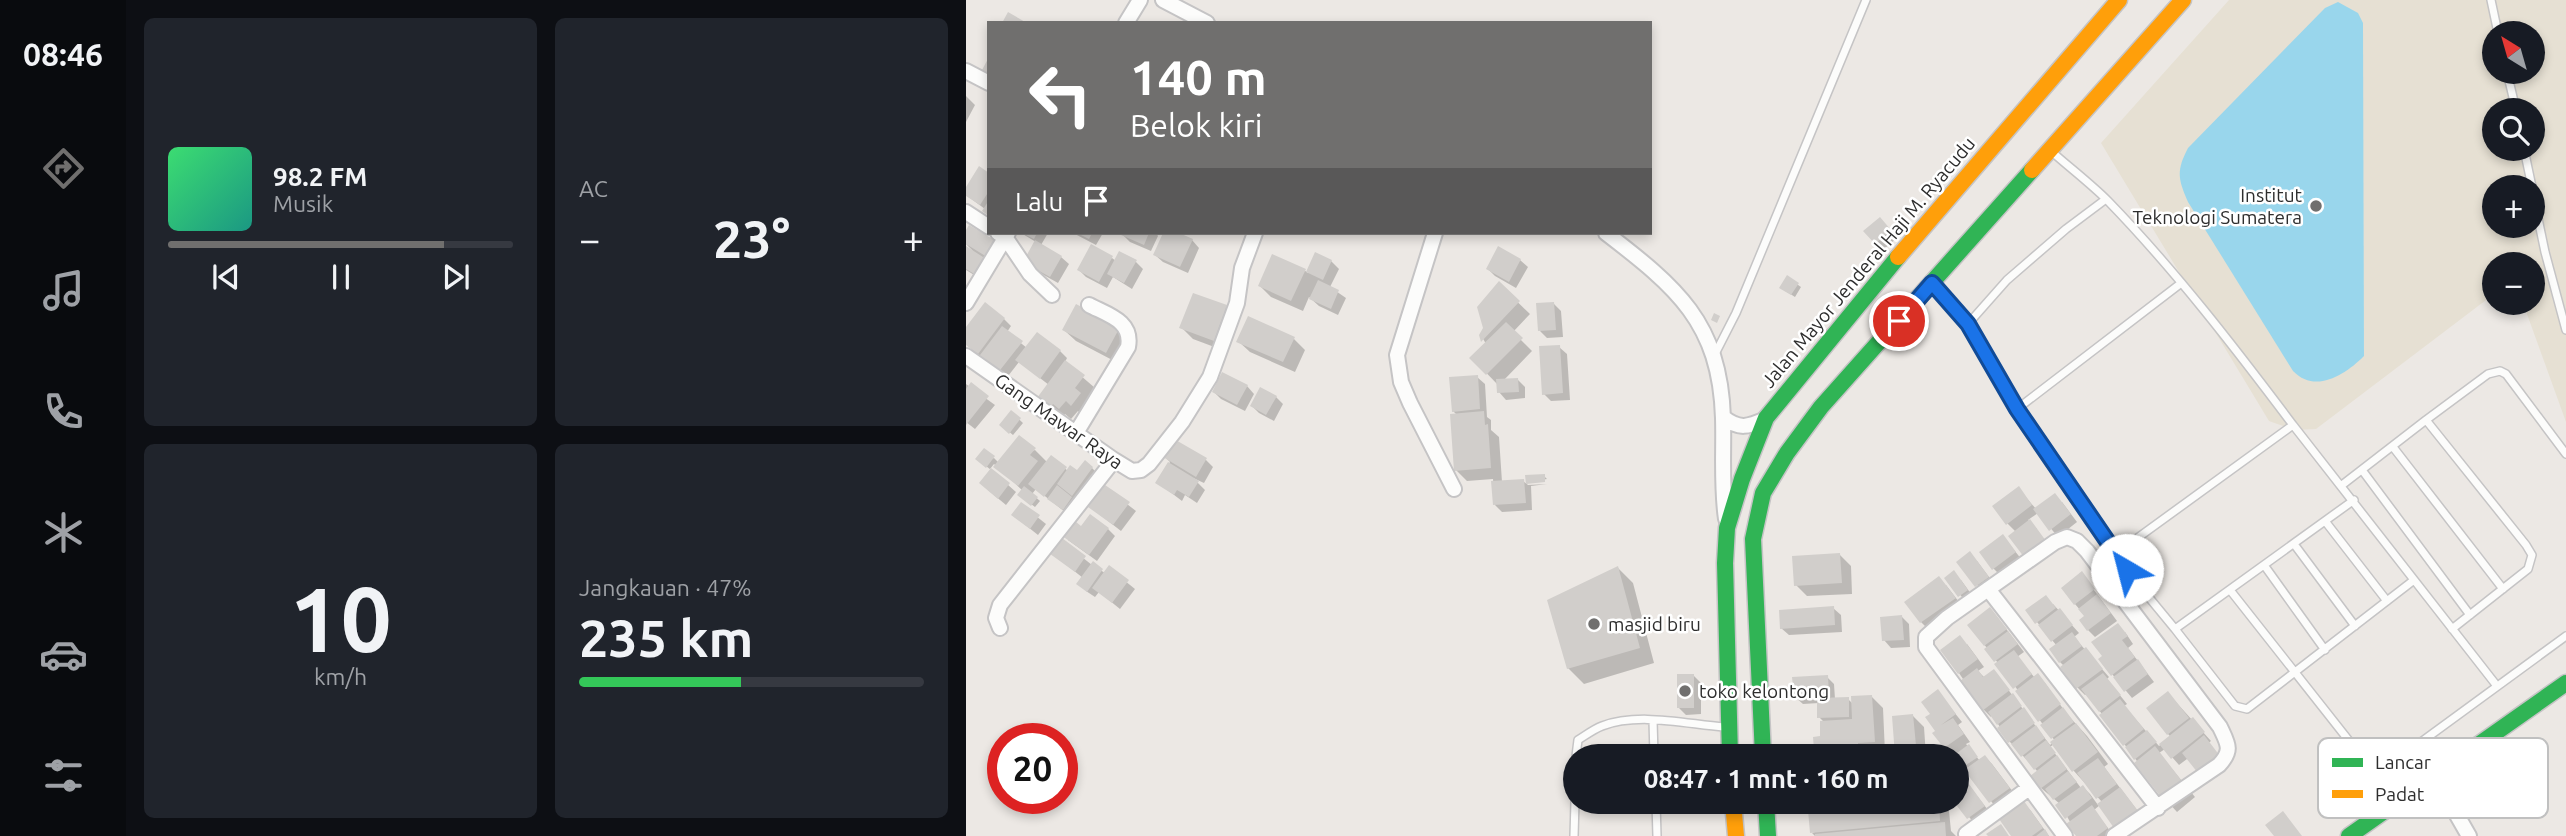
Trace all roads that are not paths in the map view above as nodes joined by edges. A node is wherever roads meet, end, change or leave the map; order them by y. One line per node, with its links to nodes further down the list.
1 (1140, 0): 7 (street)
2 (1163, 0): 8 (street)
3 (1866, 0): 30 (lane)
4 (2119, 0): 33 (main road, Jalan Mayor Jenderal Haji M. Ryacudu)
5 (2183, 0): 12 (main road)
6 (2491, 0): 9 (lane)
7 (1127, 21)
8 (1203, 21)
9 (2495, 21)
10 (966, 71): 11 (street)
11 (987, 82)
12 (2049, 149): 13 (lane); 22 (main road)
13 (2106, 199): 23 (lane); 27 (lane)
14 (966, 212): 15 (street)
15 (987, 226)
16 (1003, 235): 25 (street)
17 (1005, 235): 24 (street)
18 (1254, 235): 39 (street, Gang Mawar Raya)
19 (1435, 235): 42 (street)
20 (1608, 235): 30 (street)
21 (2542, 238): 28 (lane)
22 (1932, 283): 27 (lane); 65 (main road)
23 (2180, 284): 31 (lane); 35 (lane)
24 (1052, 295)
25 (966, 303)
26 (1088, 305): 36 (street)
27 (1968, 324): 31 (lane)
28 (2566, 330)
29 (966, 356): 36 (street, Gang Mawar Raya)
30 (1714, 357): 32 (street)
31 (2017, 409): 47 (lane)
32 (1723, 417): 33 (street); 45 (street)
33 (1766, 418): 45 (main road, Jalan Mayor Jenderal Haji M. Ryacudu)
34 (2426, 420): 37 (lane); 38 (lane); 51 (lane)
35 (2293, 425): 41 (lane); 47 (lane)
36 (1076, 433): 39 (street, Gang Mawar Raya)
37 (2393, 447): 40 (lane); 51 (lane)
38 (2566, 454)
39 (1114, 460): 56 (street)
40 (2362, 470): 41 (lane); 54 (lane)
41 (2342, 485): 43 (lane)
42 (1454, 489)
43 (2354, 500): 44 (lane); 49 (lane)
44 (2325, 521): 46 (lane); 53 (lane)
45 (1727, 528): 66 (main road, Jalan Mayor Jenderal Haji M. Ryacudu)
46 (2294, 544): 48 (lane); 55 (lane)
47 (2114, 555): 57 (lane)
48 (2264, 565): 52 (lane); 60 (lane)
49 (2414, 580): 53 (lane); 58 (lane)
50 (1988, 589): 74 (street); 75 (street); 75 (street)
51 (2503, 589): 54 (lane)
52 (2230, 590): 57 (lane); 61 (lane)
53 (2387, 601): 55 (lane)
54 (2470, 615): 58 (lane)
55 (2355, 626): 60 (lane)
56 (1000, 628)
57 (2175, 629): 61 (lane)
58 (2452, 629): 63 (lane)
59 (2566, 636): 63 (lane)
60 (2325, 650): 61 (lane)
61 (2295, 674): 67 (lane)
62 (2566, 683): 69 (main road)
63 (2497, 686): 68 (lane)
64 (1653, 720): 66 (lane); 70 (lane); 71 (lane)
65 (1760, 726): 66 (main road); 73 (main road)
66 (1728, 728): 72 (main road, Jalan Mayor Jenderal Haji M. Ryacudu)
67 (2345, 738)
68 (2426, 738)
69 (2487, 738)
70 (1578, 744)
71 (1654, 744)
72 (1729, 744)
73 (1762, 744)
74 (2029, 788): 83 (street); 88 (street)
75 (2158, 808): 89 (street)
76 (1575, 814): 84 (lane)
77 (1656, 814): 85 (lane)
78 (1734, 814): 86 (main road)
79 (1767, 814): 87 (main road)
80 (2377, 818): 82 (main road)
81 (2459, 818): 90 (street)
82 (2357, 833)
83 (1966, 834)
84 (1574, 836)
85 (1657, 836)
86 (1736, 836)
87 (1768, 836)
88 (2065, 836)
89 (2114, 836)
90 (2469, 836)

